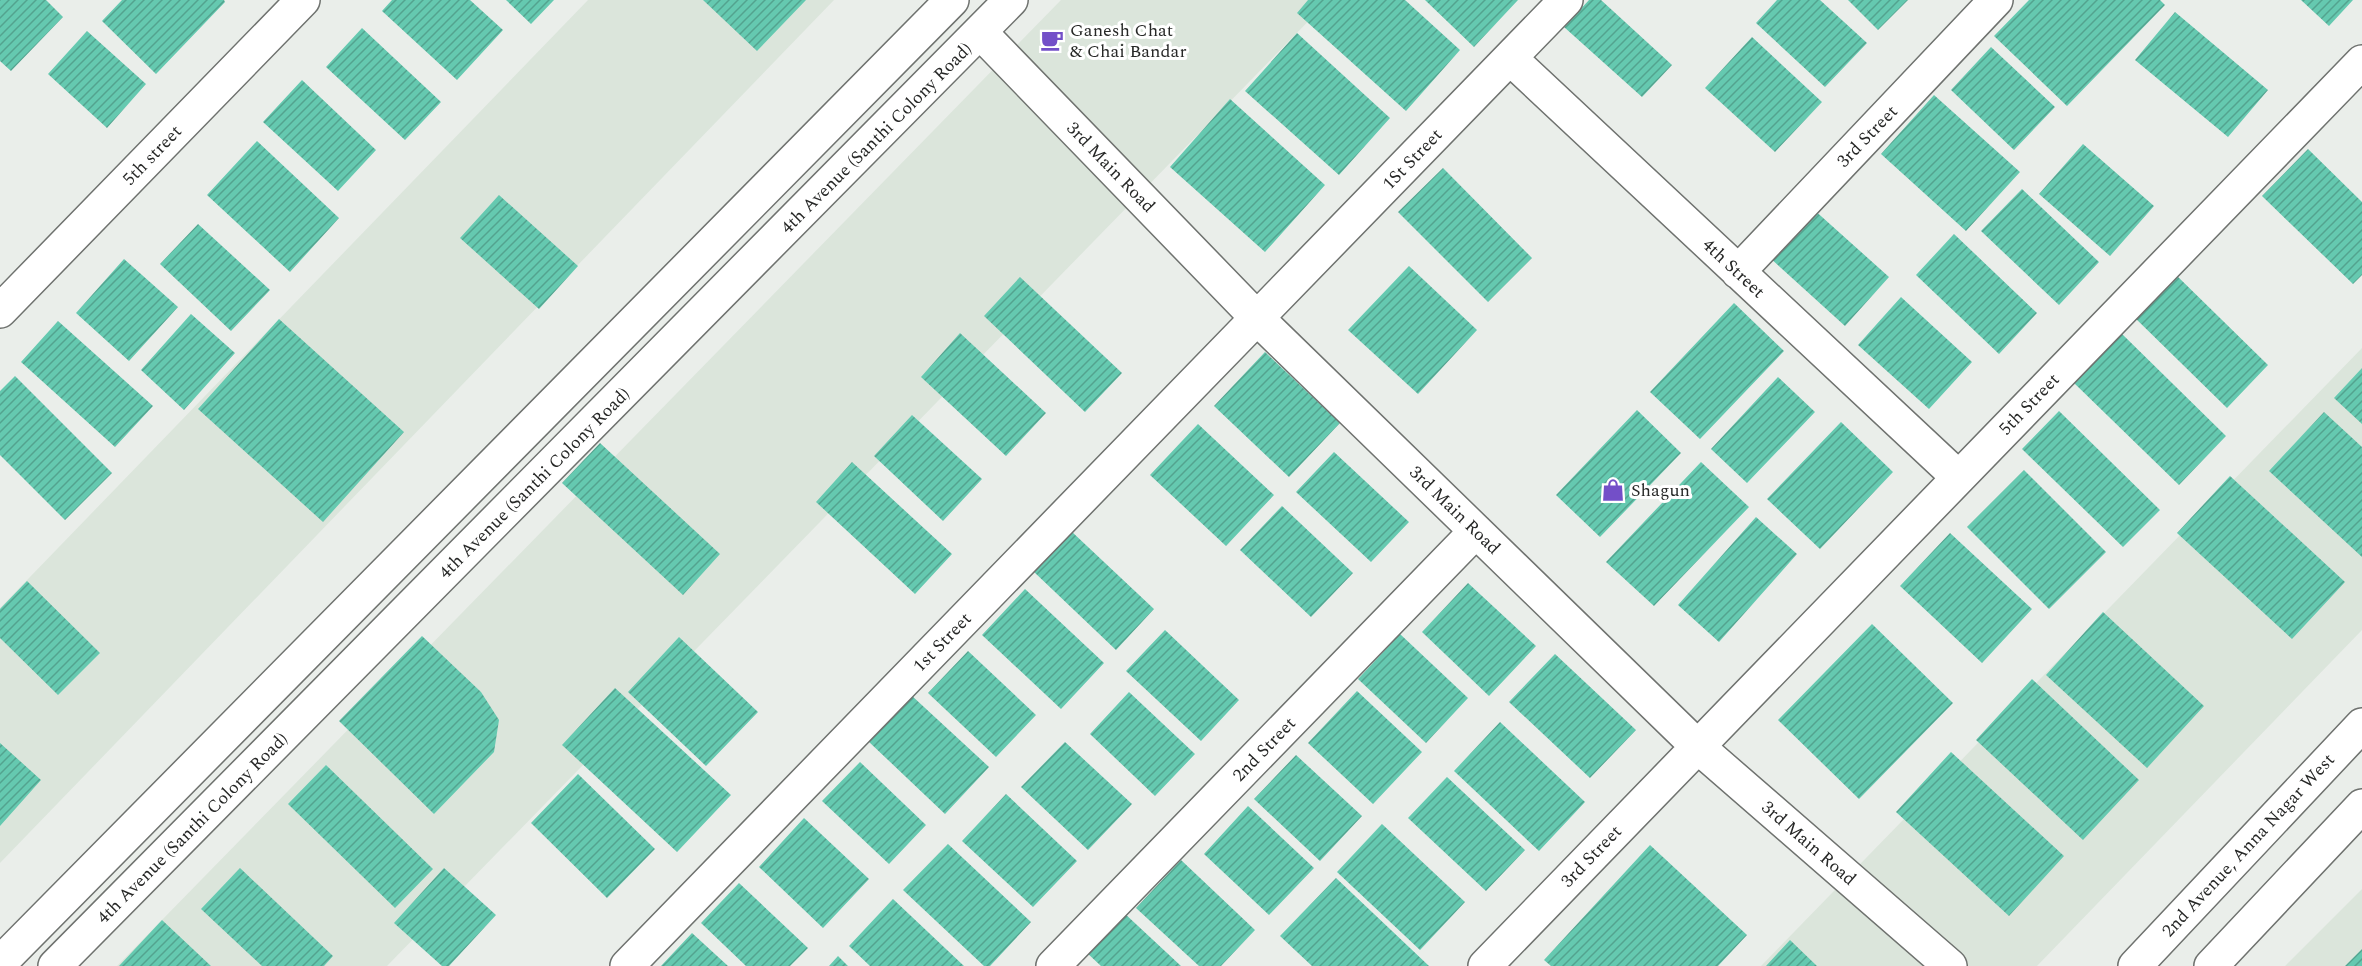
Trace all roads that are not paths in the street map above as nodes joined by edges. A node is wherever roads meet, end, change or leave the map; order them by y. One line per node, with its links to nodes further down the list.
1 (303, 0): 10 (street, 5th street)
2 (1011, 0): 6 (street, 4th Avenue (Santhi Colony Road))
3 (1566, 0): 7 (street, 1St Street)
4 (1996, 0): 9 (street, 3rd Street)
5 (950, 1): 6 (street, 3rd Main Road); 17 (street)
6 (980, 32): 11 (street, 3rd Main Road); 18 (street, 4th Avenue (Santhi Colony Road))
7 (1510, 58): 9 (street, 4th Street); 11 (street, 1St Street)
8 (2362, 62): 12 (street, 5th Street)
9 (1738, 272): 12 (street, 4th Street)
10 (0, 311)
11 (1258, 319): 13 (street, 3rd Main Road); 19 (street, 1st Street)
12 (1958, 477): 15 (street, 5th Street)
13 (1476, 531): 15 (street, 3rd Main Road); 20 (street, 2nd Street)
14 (2362, 725): 23 (street, 2nd Avenue, Anna Nagar West)
15 (1697, 746): 21 (street, 3rd Street); 22 (street, 3rd Main Road)
16 (2362, 806): 24 (street)
17 (0, 963)
18 (55, 966)
19 (627, 966)
20 (1053, 966)
21 (1485, 966)
22 (1950, 966)
23 (2135, 966)
24 (2211, 966)

